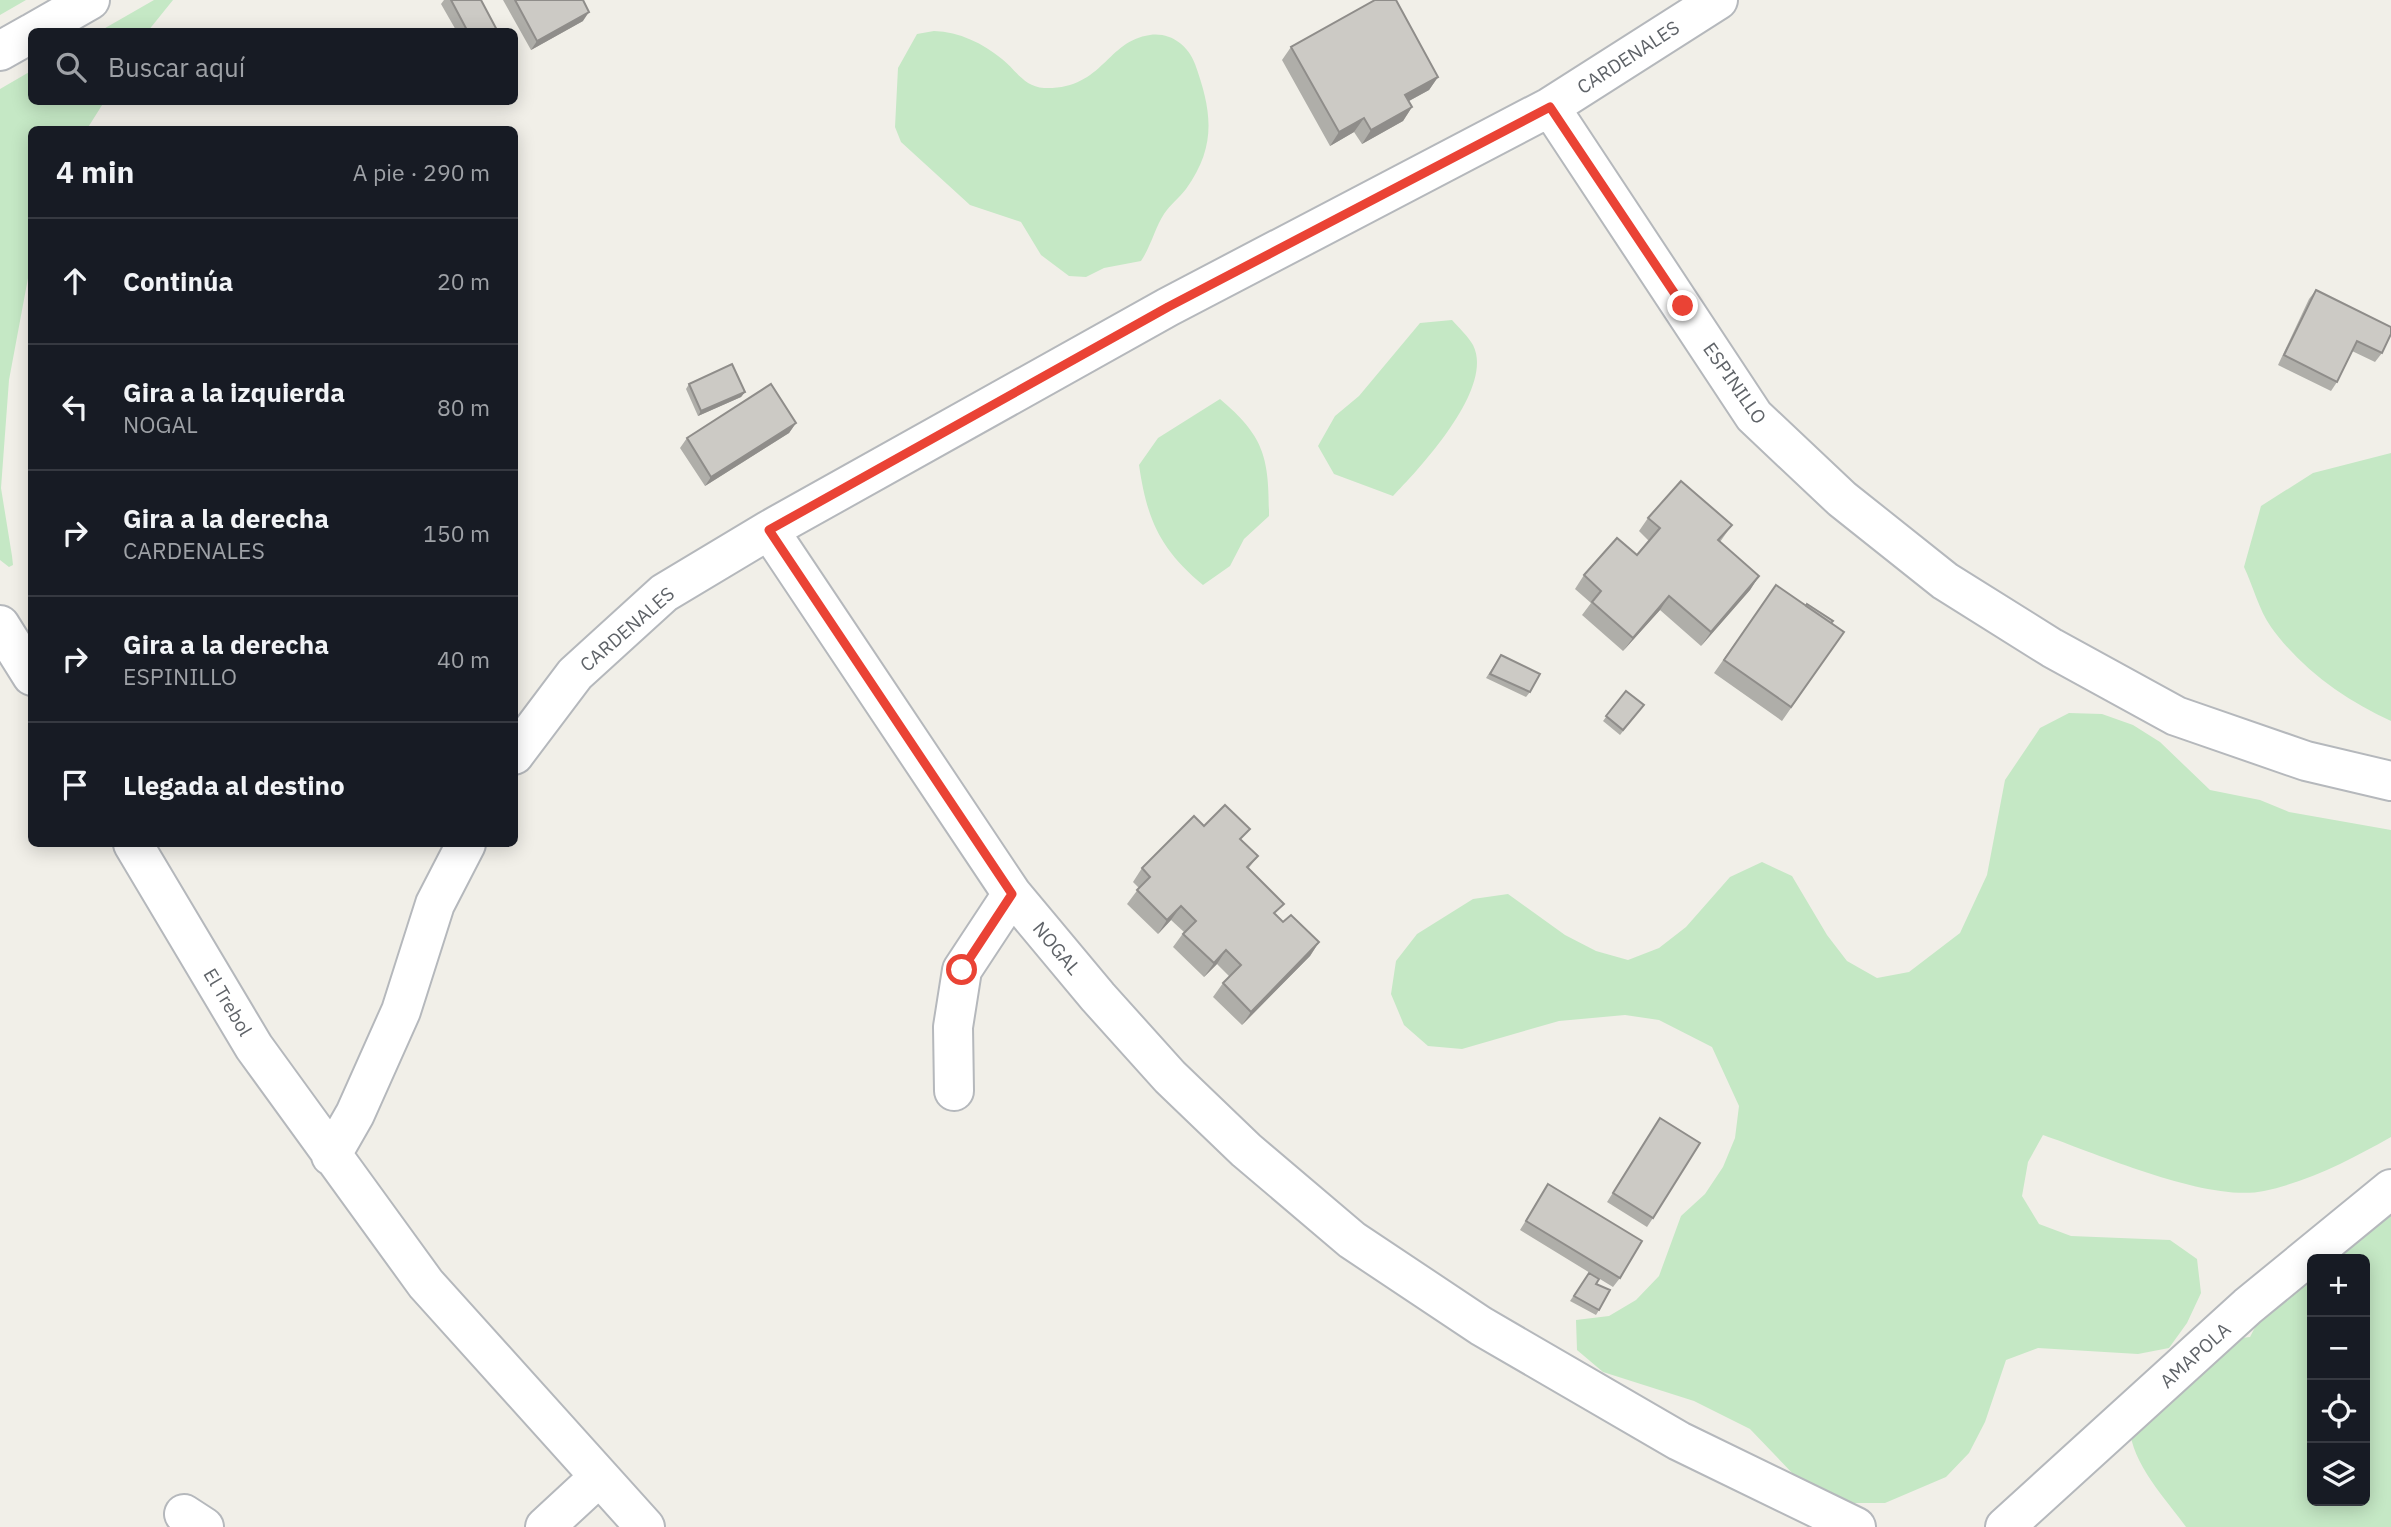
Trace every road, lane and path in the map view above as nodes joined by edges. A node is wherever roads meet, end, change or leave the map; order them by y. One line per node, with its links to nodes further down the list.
1 (90, 0): 3 (street)
2 (1718, 0): 6 (street, CARDENALES)
3 (40, 28)
4 (28, 35): 5 (street)
5 (0, 51)
6 (1550, 107): 7 (street, CARDENALES); 11 (street, ESPINILLO)
7 (769, 530): 10 (street, CARDENALES); 14 (street, NOGAL)
8 (0, 625): 9 (street)
9 (28, 670)
10 (518, 750)
11 (2391, 781)
12 (135, 847): 16 (street, El Trebol)
13 (464, 847): 16 (street)
14 (1012, 894): 15 (street); 21 (street, NOGAL)
15 (954, 1091)
16 (331, 1156): 18 (street, El Trebol)
17 (2391, 1189): 22 (street, AMAPOLA)
18 (598, 1477): 19 (street); 20 (street, El Trebol)
19 (545, 1527)
20 (645, 1527)
21 (1856, 1527)
22 (2005, 1527)

